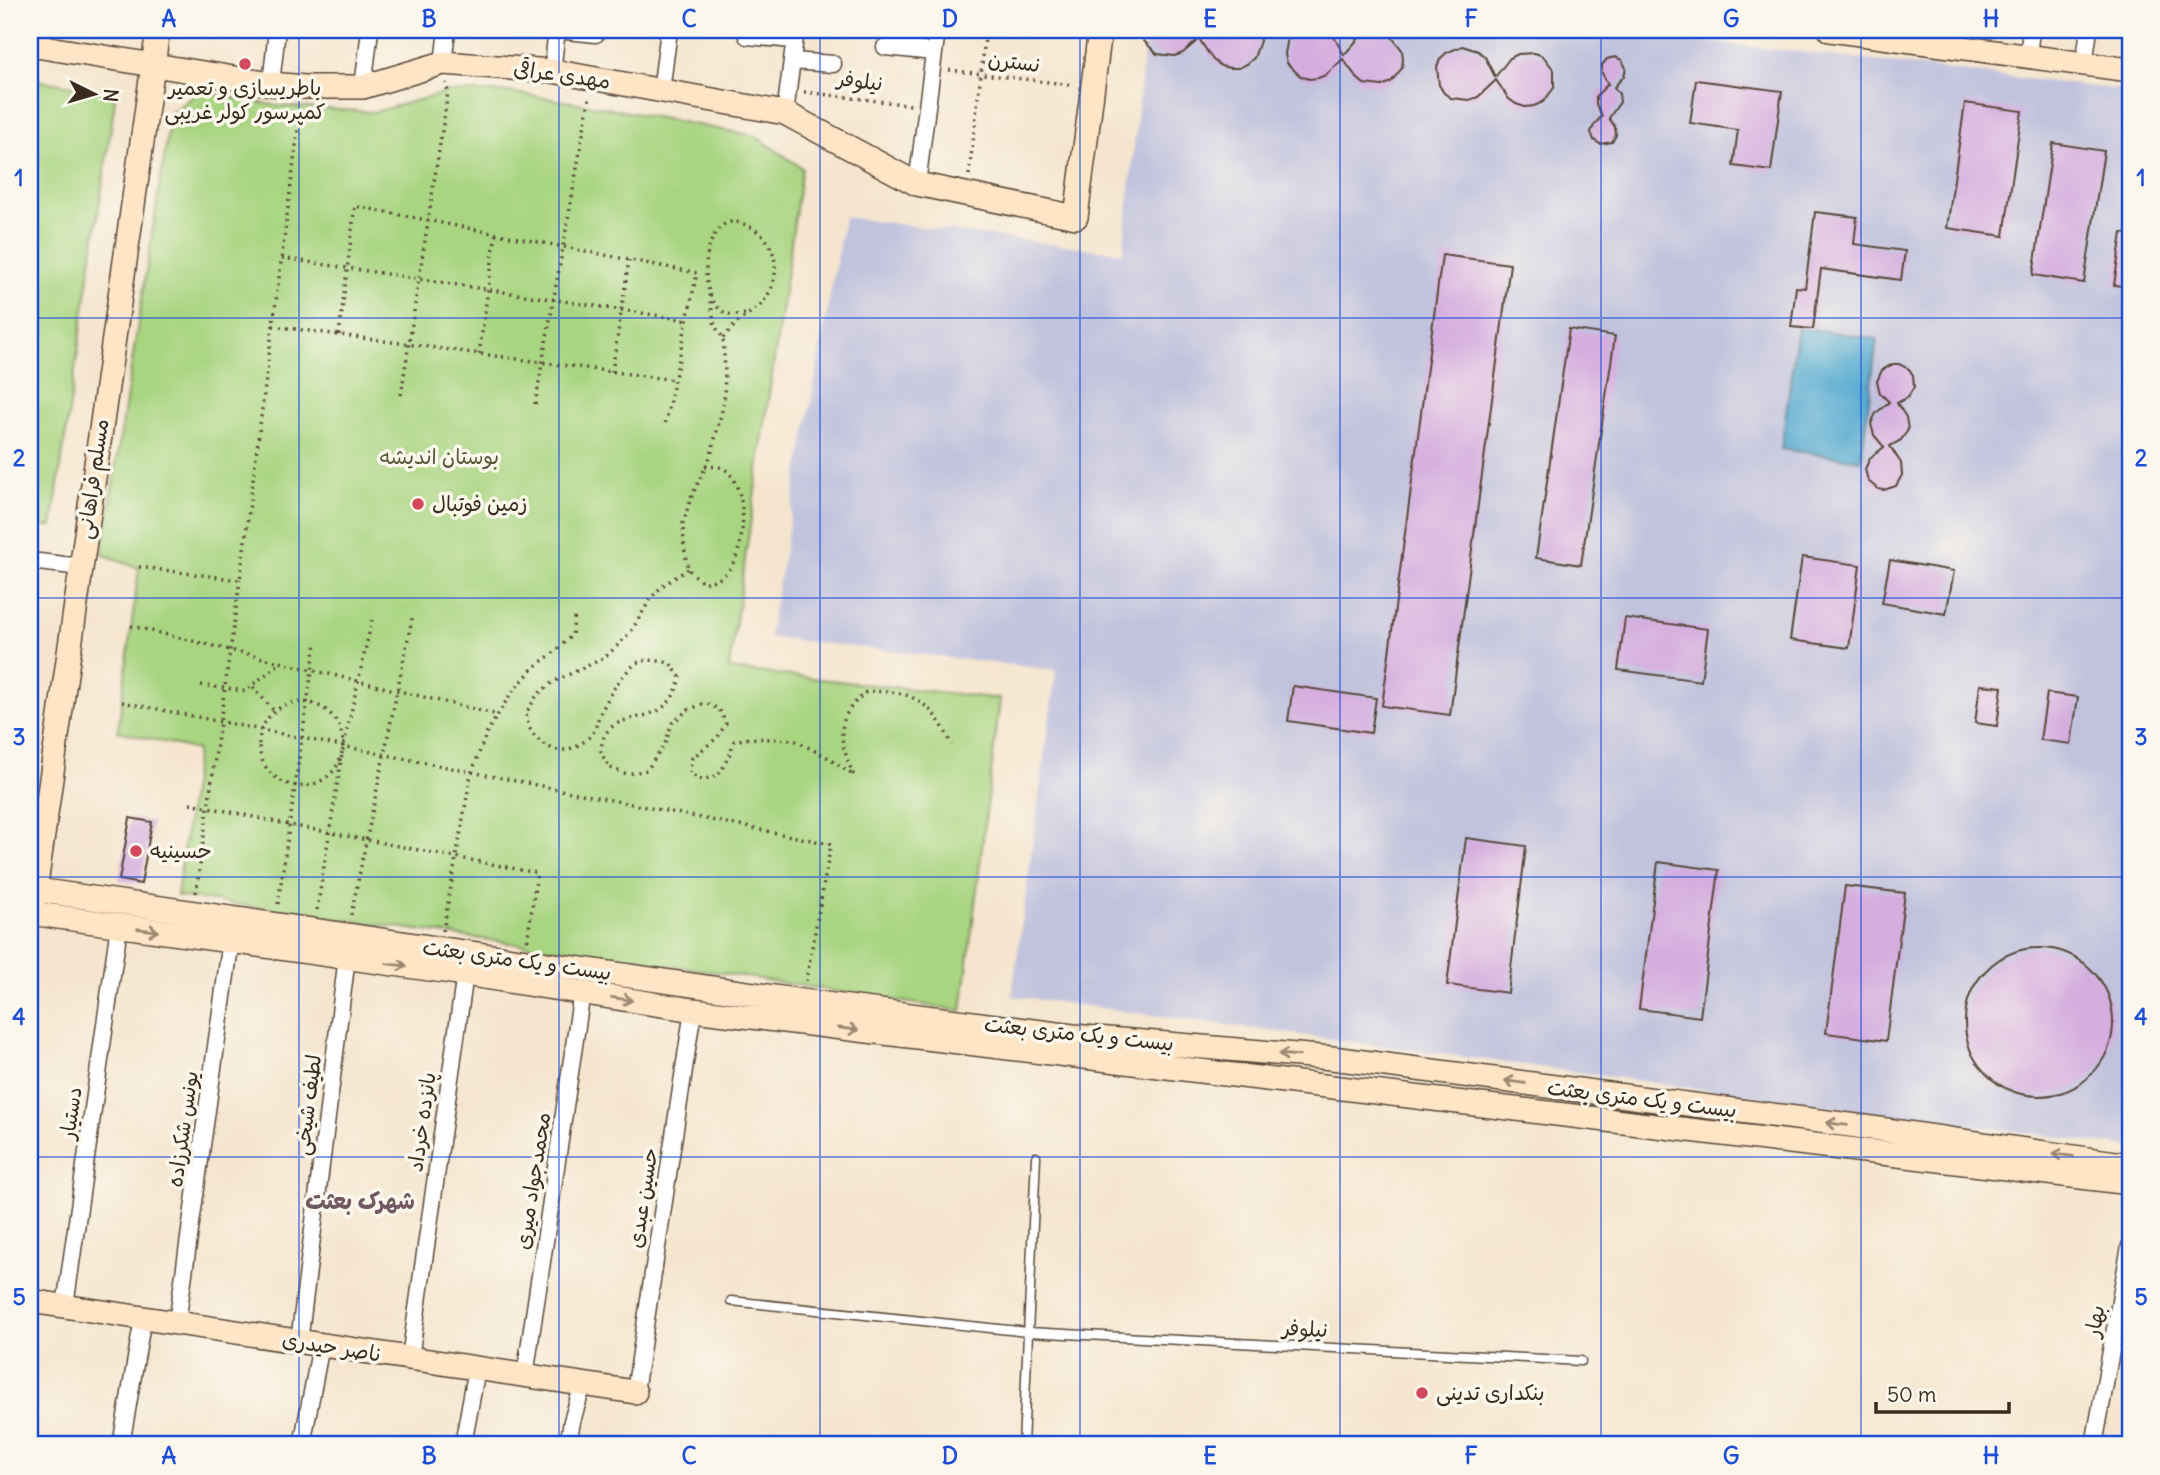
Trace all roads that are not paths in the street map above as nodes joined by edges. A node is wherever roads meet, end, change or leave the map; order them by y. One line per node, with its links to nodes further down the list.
1 (158, 30): 24 (street, مسلم فراهانی)
2 (278, 30): 27 (street)
3 (370, 30): 28 (street)
4 (447, 30): 21 (street)
5 (557, 30): 12 (street); 26 (street)
6 (669, 30): 29 (street)
7 (937, 30): 19 (street)
8 (1100, 30): 31 (street, مهدی عراقی)
9 (2031, 30): 18 (street)
10 (2089, 30): 23 (street)
11 (1842, 31): 15 (street)
12 (596, 34)
13 (795, 35): 14 (street); 20 (street)
14 (747, 36)
15 (1958, 38): 18 (street)
16 (30, 45): 24 (street, مهدی عراقی)
17 (885, 47): 19 (street)
18 (2028, 56): 23 (street)
19 (933, 60): 31 (street)
20 (792, 61): 22 (street); 30 (street)
21 (443, 63): 26 (street, مهدی عراقی); 28 (street, مهدی عراقی)
22 (833, 64)
23 (2084, 64): 25 (street)
24 (153, 65): 27 (street, مهدی عراقی); 33 (street, مسلم فراهانی)
25 (2130, 70)
26 (552, 71): 29 (street, مهدی عراقی)
27 (271, 84): 28 (street, مهدی عراقی)
28 (363, 87)
29 (661, 91): 30 (street, مهدی عراقی)
30 (785, 113): 31 (street, مهدی عراقی)
31 (917, 184)
32 (30, 561): 33 (street)
33 (81, 567): 34 (street, مسلم فراهانی)
34 (32, 889): 35 (street, مسلم فراهانی); 38 (street, بیست و یک متری بعثت)
35 (30, 918): 36 (street, بیست و یک متری بعثت)
36 (118, 926): 37 (street, بیست و یک متری بعثت, one-way to 37); 48 (street, دستیار)
37 (231, 940): 38 (street, بیست و یک متری بعثت); 50 (street, یونس شکرزاده)
38 (348, 946): 39 (street, بیست و یک متری بعثت, one-way to 39); 43 (street, بیست و یک متری بعثت, one-way to 38); 52 (street, لطیف شیخی)
39 (465, 974): 40 (street, بیست و یک متری بعثت); 53 (street, پانزده خرداد)
40 (582, 992): 41 (street, بیست و یک متری بعثت, one-way to 41); 56 (street, محمدجواد میری)
41 (693, 1010): 44 (street, بیست و یک متری بعثت, one-way to 44); 58 (street, حسین عبدی)
42 (1036, 1157): 51 (lane)
43 (2130, 1165)
44 (2130, 1183)
45 (2130, 1246): 64 (street, بهار)
46 (30, 1301): 48 (street, ناصر حیدری)
47 (731, 1301): 51 (lane, نیلوفر)
48 (65, 1306): 49 (street, ناصر حیدری)
49 (142, 1318): 50 (street, ناصر حیدری); 59 (street)
50 (177, 1323): 52 (street, ناصر حیدری)
51 (1028, 1332): 54 (lane, نیلوفر); 63 (lane)
52 (310, 1343): 53 (street, ناصر حیدری); 60 (street, لطیف شیخی)
53 (410, 1358): 55 (street, ناصر حیدری)
54 (1581, 1361)
55 (477, 1368): 56 (street, ناصر حیدری); 61 (street)
56 (525, 1376): 57 (street, ناصر حیدری)
57 (583, 1384): 58 (street, ناصر حیدری); 62 (street)
58 (635, 1392)
59 (121, 1445)
60 (302, 1445)
61 (463, 1445)
62 (568, 1445)
63 (1023, 1445)
64 (2094, 1445)

